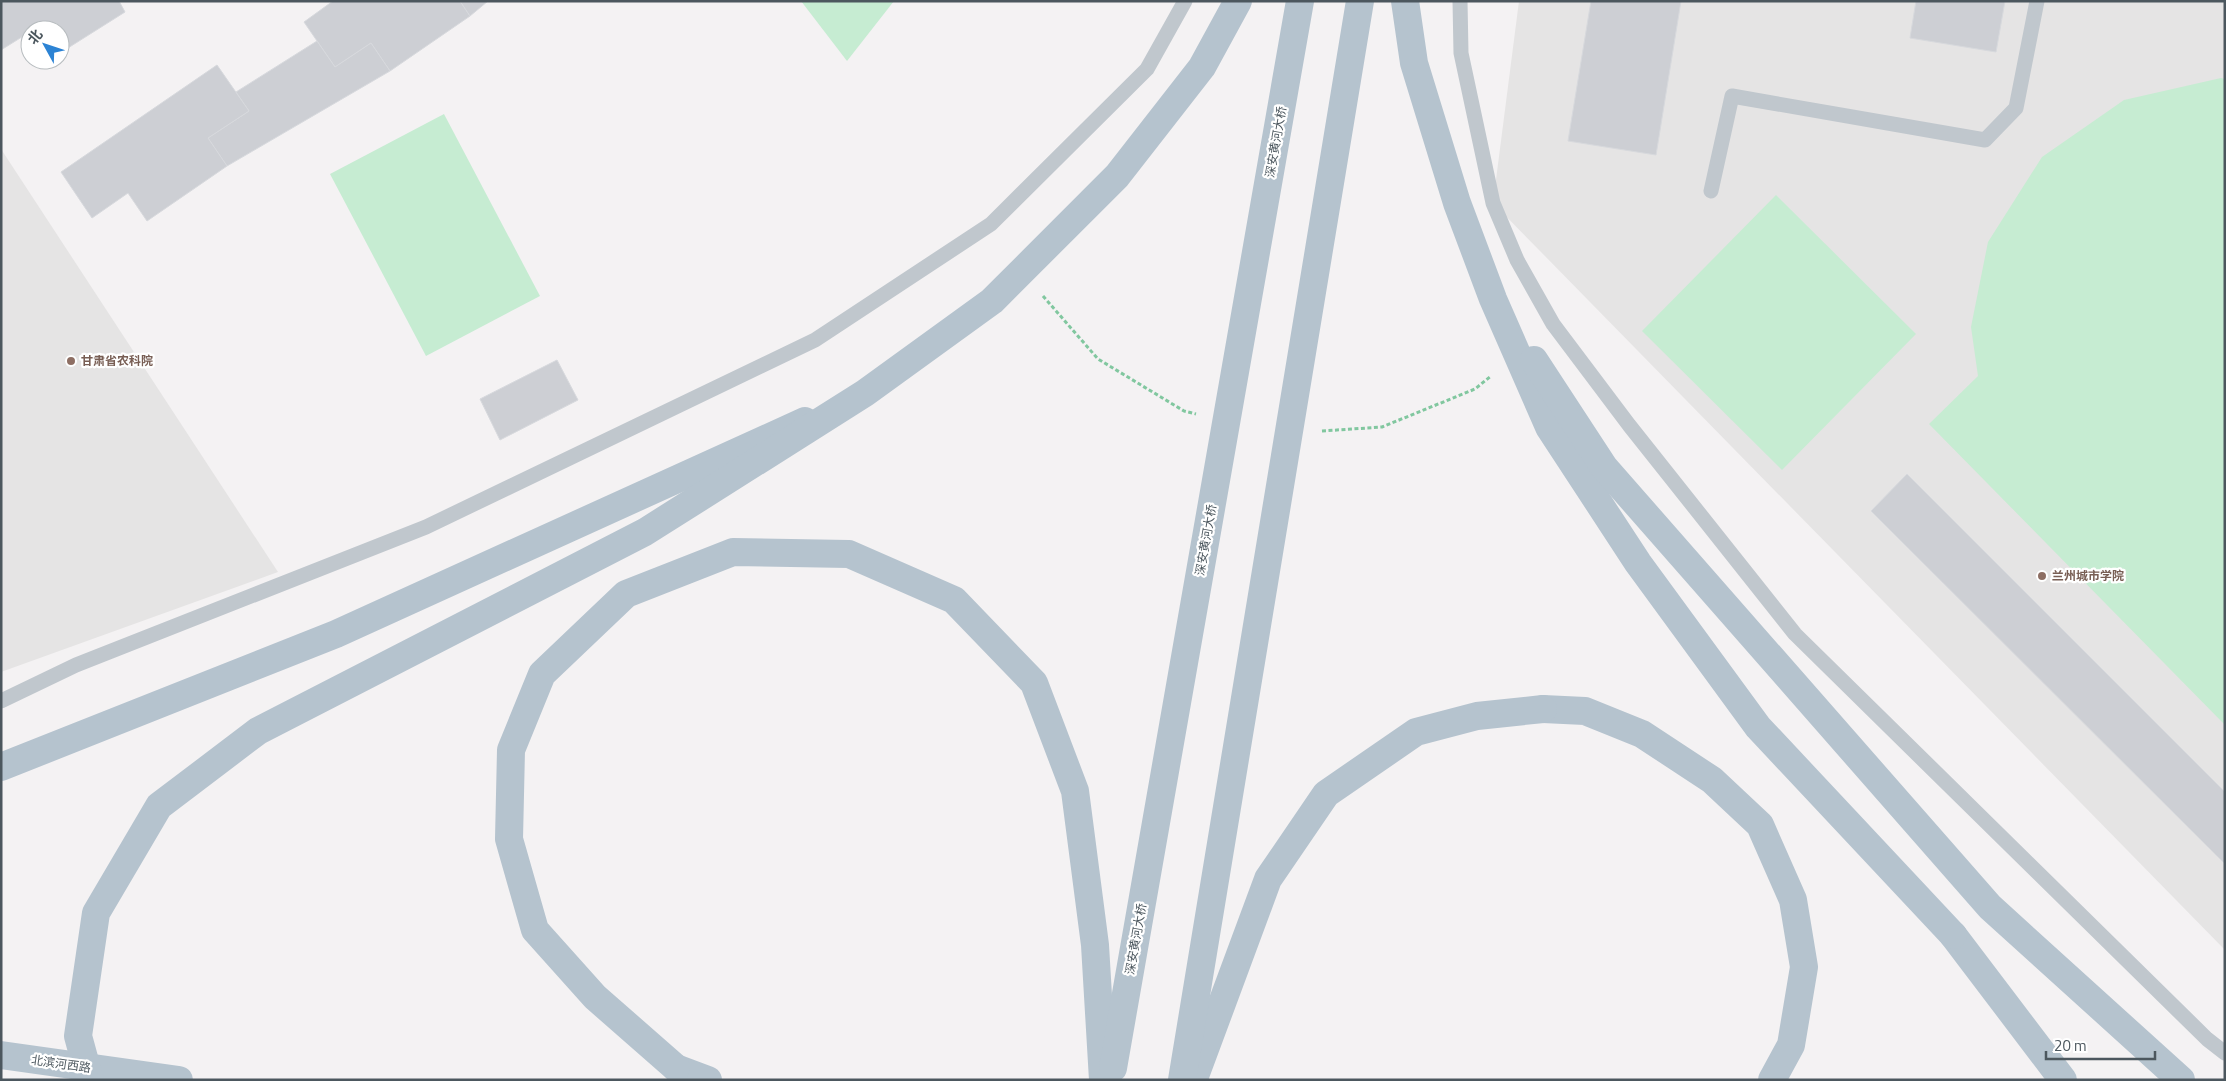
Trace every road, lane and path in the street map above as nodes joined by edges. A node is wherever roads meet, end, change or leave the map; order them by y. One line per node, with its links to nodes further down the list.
1 (1185, 1): 11 (lane)
2 (1238, 1): 10 (main road, bridge)
3 (1300, 1): 19 (main road, 深安黄河大桥, bridge)
4 (1360, 1): 20 (main road, bridge)
5 (1405, 1): 9 (main road, bridge)
6 (1460, 1): 13 (lane)
7 (2037, 1): 8 (lane)
8 (1711, 191)
9 (1493, 299): 23 (main road, bridge); 24 (main road, bridge)
10 (865, 393): 12 (main road, bridge); 15 (main road, bridge)
11 (1, 701)
12 (1, 767)
13 (2225, 1053)
14 (1, 1056): 16 (main road, 北滨河西路)
15 (90, 1080)
16 (179, 1080)
17 (708, 1080): 18 (main road, bridge)
18 (1103, 1080)
19 (1111, 1080)
20 (1182, 1080)
21 (1193, 1080): 22 (main road, bridge)
22 (1772, 1080)
23 (2062, 1080)
24 (2181, 1080)

